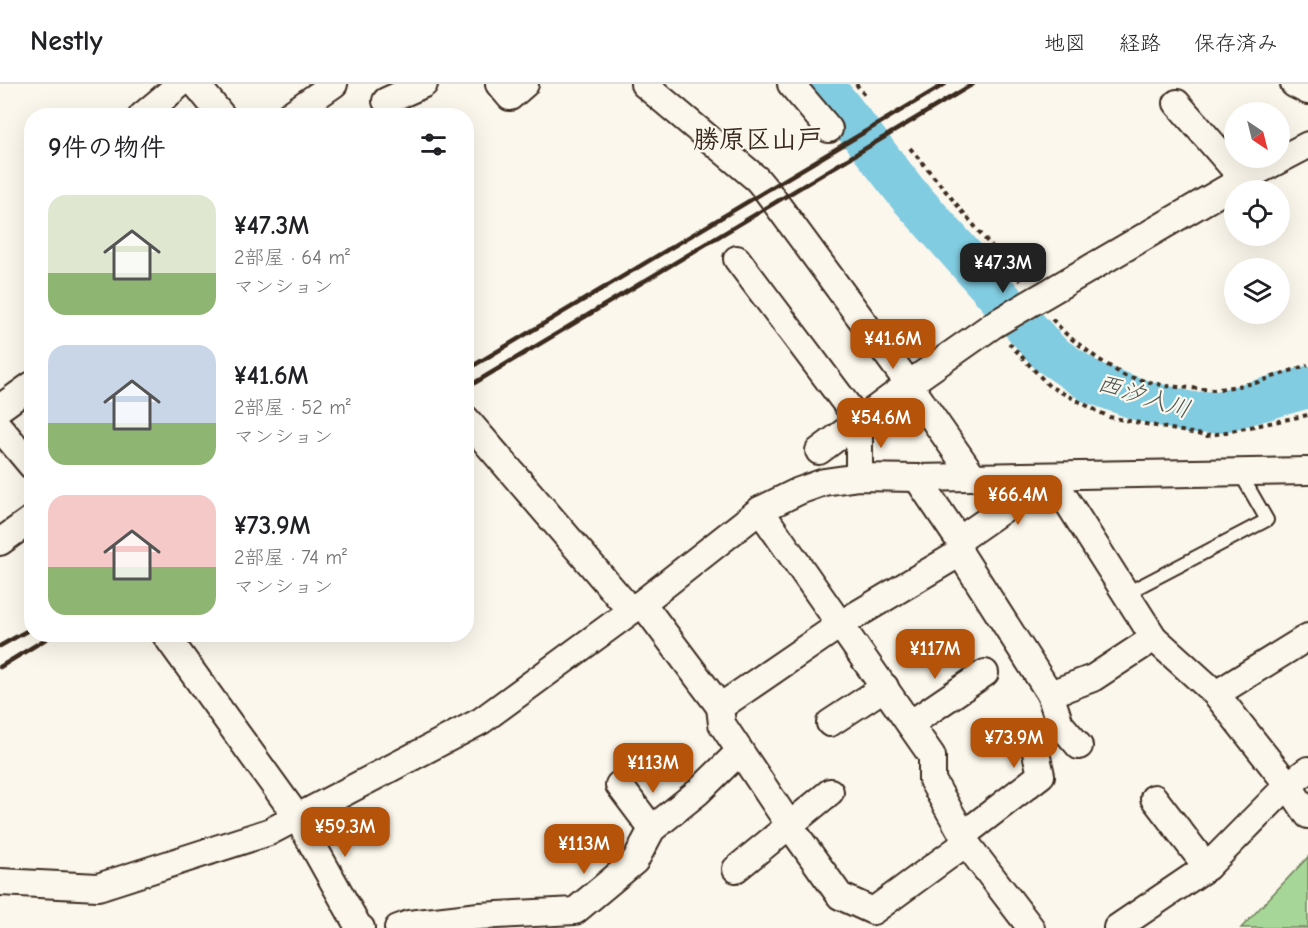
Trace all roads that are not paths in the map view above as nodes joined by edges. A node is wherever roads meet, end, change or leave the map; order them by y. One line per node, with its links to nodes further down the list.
1 (180, 84): 13 (street)
2 (196, 84): 14 (street)
3 (334, 84): 15 (street)
4 (424, 84): 11 (street)
5 (499, 84): 6 (street)
6 (525, 84)
7 (644, 84): 20 (street)
8 (791, 84): 16 (street)
9 (1294, 84): 10 (street)
10 (1308, 92)
11 (386, 100)
12 (1177, 103): 18 (street)
13 (152, 108)
14 (216, 108)
15 (300, 108)
16 (829, 129)
17 (1308, 145): 18 (street)
18 (1243, 179): 20 (street)
19 (737, 259): 23 (street)
20 (909, 384): 23 (street); 30 (street)
21 (24, 390): 22 (street)
22 (0, 408)
23 (859, 421): 26 (street); 32 (street)
24 (0, 428): 27 (street)
25 (474, 428): 39 (street)
26 (819, 451)
27 (24, 456)
28 (1308, 471): 29 (street)
29 (1240, 473): 31 (street); 38 (lane)
30 (973, 476): 31 (street); 33 (street)
31 (1051, 476): 37 (street); 38 (street)
32 (860, 477): 33 (street); 34 (street)
33 (916, 478): 37 (street)
34 (760, 510): 39 (street); 40 (street)
35 (24, 525): 36 (street)
36 (0, 542)
37 (960, 547): 40 (street); 46 (street)
38 (1125, 594): 42 (street)
39 (636, 607): 48 (street); 59 (street)
40 (841, 624): 45 (street); 48 (street)
41 (1308, 637): 47 (street)
42 (1154, 638): 46 (street); 47 (street)
43 (171, 642): 59 (street)
44 (985, 672): 50 (street)
45 (885, 687): 49 (street); 50 (street)
46 (1050, 694): 51 (street)
47 (1216, 694): 54 (street)
48 (720, 707): 53 (street)
49 (830, 723)
50 (910, 724): 62 (street)
51 (1060, 724): 52 (street); 62 (street)
52 (1079, 746)
53 (740, 751): 60 (street); 61 (street)
54 (1298, 777): 58 (street); 63 (street)
55 (619, 784): 61 (street)
56 (830, 792): 60 (street)
57 (1154, 798): 63 (street)
58 (1308, 814)
59 (297, 817): 65 (street); 66 (street)
60 (790, 826): 62 (street); 64 (street)
61 (652, 829): 67 (street)
62 (965, 839): 68 (street)
63 (1207, 867): 69 (street)
64 (736, 869)
65 (0, 882)
66 (361, 928)
67 (398, 928)
68 (1031, 928)
69 (1117, 928)

